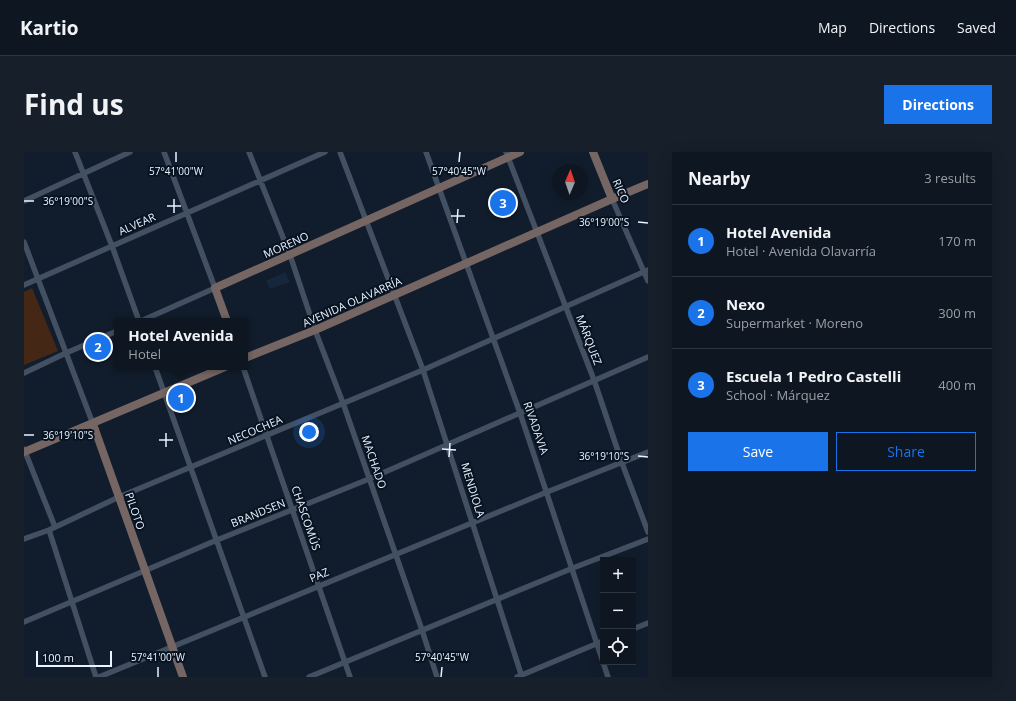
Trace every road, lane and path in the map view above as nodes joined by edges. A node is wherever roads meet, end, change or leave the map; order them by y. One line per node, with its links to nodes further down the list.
1 (75, 152): 11 (street)
2 (130, 152): 11 (street)
3 (164, 152): 17 (street)
4 (249, 152): 12 (street, MACHADO)
5 (325, 152): 12 (street, ALVEAR)
6 (340, 152): 18 (street, MENDIOLA)
7 (426, 152): 14 (street, RIVADAVIA)
8 (520, 152): 10 (main road, MORENO)
9 (593, 152): 15 (main road, RICO)
10 (507, 155): 14 (main road, MORENO); 19 (street, MÁRQUEZ)
11 (84, 174): 16 (street); 21 (street)
12 (260, 180): 17 (street, ALVEAR); 22 (street, MACHADO)
13 (648, 184): 15 (main road, AVENIDA OLAVARRÍA)
14 (440, 188): 18 (main road, MORENO); 23 (street, RIVADAVIA)
15 (612, 199): 19 (main road, AVENIDA OLAVARRÍA); 24 (street, RICO)
16 (24, 201)
17 (187, 212): 21 (street, ALVEAR); 28 (street)
18 (366, 221): 22 (main road, MORENO); 29 (street, MENDIOLA)
19 (537, 232): 23 (main road, AVENIDA OLAVARRÍA); 30 (street, MÁRQUEZ)
20 (24, 242): 25 (street, PILOTO)
21 (112, 246): 25 (street, ALVEAR); 31 (street)
22 (290, 255): 28 (main road, MORENO); 34 (street, MACHADO)
23 (466, 263): 29 (main road, AVENIDA OLAVARRÍA); 36 (street, RIVADAVIA)
24 (646, 271): 26 (street, RICO); 30 (street, NECOCHEA)
25 (38, 279): 27 (street, ALVEAR); 37 (street, PILOTO)
26 (648, 281)
27 (24, 285)
28 (215, 288): 32 (street, MORENO); 33 (main road)
29 (395, 295): 34 (main road, AVENIDA OLAVARRÍA); 43 (street, MENDIOLA)
30 (566, 306): 36 (street, NECOCHEA); 45 (street, MÁRQUEZ)
31 (139, 318)
32 (147, 318)
33 (226, 318)
34 (315, 330): 38 (main road, AVENIDA OLAVARRÍA); 47 (street, MACHADO)
35 (114, 332): 37 (street)
36 (494, 338): 43 (street, NECOCHEA); 48 (street, RIVADAVIA)
37 (66, 353): 44 (street); 49 (street, PILOTO)
38 (248, 357)
39 (648, 357): 45 (street, BRANDSEN)
40 (156, 370): 46 (street)
41 (218, 370): 46 (main road)
42 (244, 370): 50 (street, CHASCOMÚS)
43 (423, 370): 47 (street, NECOCHEA); 51 (street, MENDIOLA)
44 (24, 373)
45 (594, 380): 48 (street, BRANDSEN); 54 (street, MÁRQUEZ)
46 (164, 394): 49 (main road); 55 (street)
47 (343, 403): 50 (street, NECOCHEA); 56 (street, MACHADO)
48 (520, 413): 51 (street, BRANDSEN); 57 (street, RIVADAVIA)
49 (93, 424): 52 (main road); 58 (main road, PILOTO)
50 (266, 436): 55 (street, NECOCHEA); 59 (street, CHASCOMÚS)
51 (448, 445): 56 (street, BRANDSEN); 60 (street, MENDIOLA)
52 (25, 451): 61 (street)
53 (648, 452): 54 (street, PAZ)
54 (622, 463): 57 (street, PAZ); 63 (street, MÁRQUEZ)
55 (191, 467): 58 (street, NECOCHEA); 66 (street)
56 (369, 479): 59 (street, BRANDSEN); 67 (street, MACHADO)
57 (547, 492): 60 (street, PAZ); 68 (street, RIVADAVIA)
58 (119, 497): 61 (street, NECOCHEA); 69 (main road, PILOTO)
59 (292, 510): 66 (street, BRANDSEN); 70 (street, CHASCOMÚS)
60 (472, 522): 67 (street, PAZ); 71 (street, MENDIOLA)
61 (55, 527): 62 (street, NECOCHEA)
62 (49, 530): 65 (street, NECOCHEA); 72 (street)
63 (648, 532)
64 (648, 538): 68 (street)
65 (24, 540)
66 (217, 540): 69 (street, BRANDSEN); 73 (street)
67 (395, 554): 70 (street, PAZ); 77 (street, MACHADO)
68 (572, 568): 71 (street); 79 (street, RIVADAVIA)
69 (144, 572): 72 (street, BRANDSEN); 80 (main road, PILOTO)
70 (318, 586): 73 (street, PAZ); 81 (street, CHASCOMÚS)
71 (497, 599): 77 (street); 82 (street, MENDIOLA)
72 (72, 602): 74 (street, BRANDSEN); 83 (street)
73 (244, 617): 80 (street, PAZ); 85 (street)
74 (24, 622)
75 (648, 623): 76 (street)
76 (636, 628)
77 (422, 630): 81 (street); 88 (street, MACHADO)
78 (600, 642): 79 (street)
79 (596, 644): 82 (street); 89 (street, RIVADAVIA)
80 (172, 646): 83 (street, PAZ); 84 (main road, PILOTO)
81 (344, 662): 86 (street); 87 (street, CHASCOMÚS)
82 (520, 676)
83 (98, 677)
84 (183, 677)
85 (265, 677)
86 (309, 677)
87 (350, 677)
88 (437, 677)
89 (608, 677)

